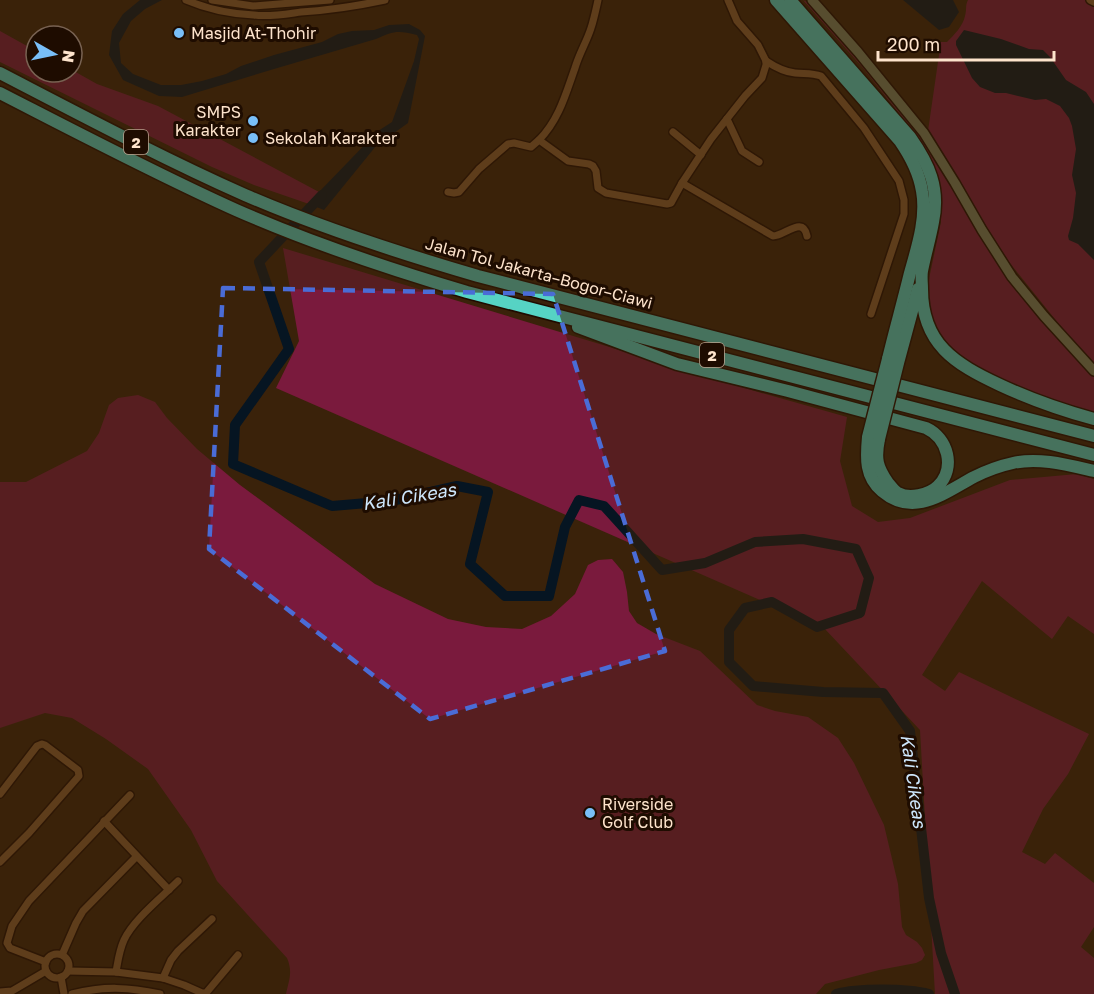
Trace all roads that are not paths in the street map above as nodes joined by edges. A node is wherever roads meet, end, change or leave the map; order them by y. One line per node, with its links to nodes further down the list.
1 (186, 0): 12 (street)
2 (212, 0): 10 (street)
3 (330, 0): 10 (street)
4 (385, 0): 11 (street)
5 (598, 0): 18 (street)
6 (728, 0): 13 (street)
7 (776, 0): 27 (highway)
8 (790, 0): 24 (highway)
9 (812, 0): 28 (main road)
10 (312, 2): 12 (street)
11 (352, 3): 12 (street)
12 (316, 11)
13 (766, 61): 16 (street); 26 (street)
14 (0, 73): 30 (highway, Jalan Tol Jakarta–Bogor–Ciawi / 2)
15 (0, 93): 25 (highway, 2)
16 (727, 119): 19 (street); 20 (street)
17 (673, 132): 19 (street)
18 (539, 140): 21 (street); 22 (street)
19 (701, 155): 21 (street)
20 (759, 162)
21 (682, 183): 23 (street)
22 (448, 192)
23 (807, 236)
24 (922, 273): 27 (highway); 29 (highway)
25 (513, 304): 31 (highway); 32 (highway, 2)
26 (871, 314)
27 (893, 361): 31 (highway, bridge)
28 (1094, 371)
29 (1094, 419)
30 (1094, 436)
31 (874, 438): 33 (highway)
32 (1094, 455)
33 (1094, 471)
34 (0, 794): 38 (street)
35 (130, 795): 36 (street)
36 (104, 821): 37 (street); 42 (street)
37 (136, 856): 40 (street); 43 (street)
38 (0, 862)
39 (178, 881): 40 (street)
40 (169, 890): 48 (street)
41 (212, 919): 50 (street)
42 (3, 943): 45 (street)
43 (62, 955): 45 (street); 47 (street)
44 (238, 955): 50 (street)
45 (46, 962): 46 (street)
46 (46, 971): 49 (street); 51 (street)
47 (68, 971): 48 (street); 49 (street)
48 (116, 972): 50 (street)
49 (61, 977): 52 (street)
50 (163, 978)
51 (0, 992)
52 (64, 994)
53 (72, 994): 54 (street)
54 (160, 994)

